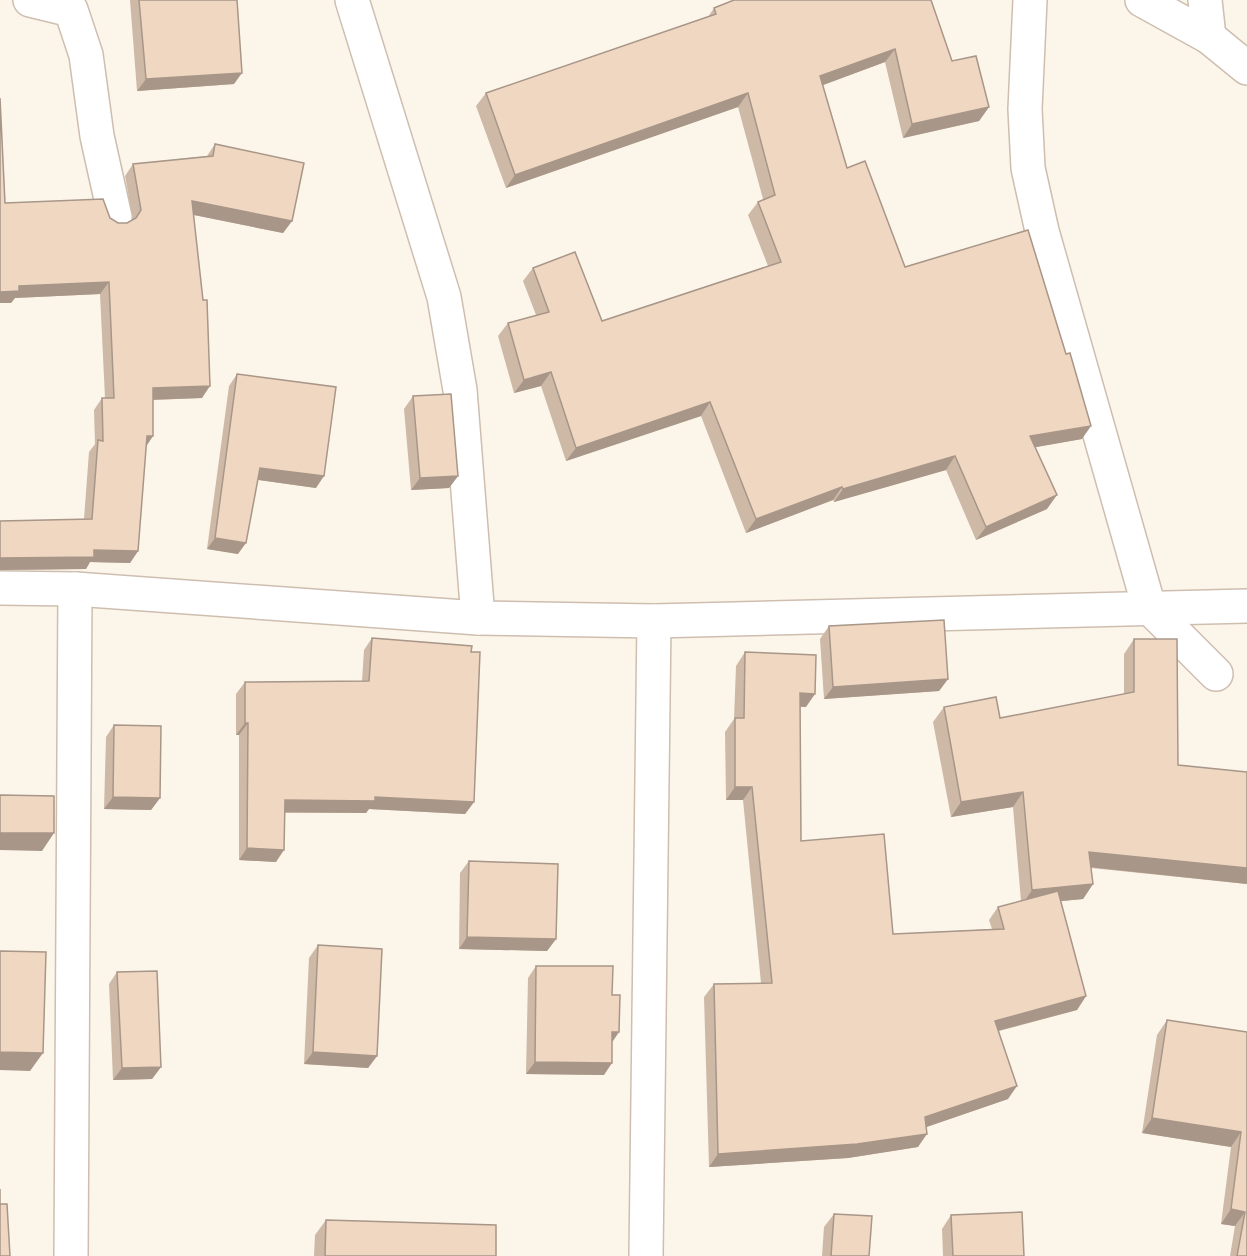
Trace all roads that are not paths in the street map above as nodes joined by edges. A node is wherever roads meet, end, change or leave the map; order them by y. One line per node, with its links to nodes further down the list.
1 (30, 0): 8 (street)
2 (352, 0): 13 (street)
3 (1030, 0): 12 (street)
4 (1142, 0): 6 (street)
5 (1205, 0): 6 (street)
6 (1209, 37): 7 (street)
7 (1247, 68)
8 (115, 217)
9 (0, 588): 10 (street)
10 (75, 588): 13 (street); 16 (street)
11 (1247, 606): 12 (street)
12 (1149, 607): 14 (street); 15 (street)
13 (478, 618): 14 (street)
14 (654, 621): 17 (street)
15 (1216, 674)
16 (71, 1256)
17 (646, 1256)

